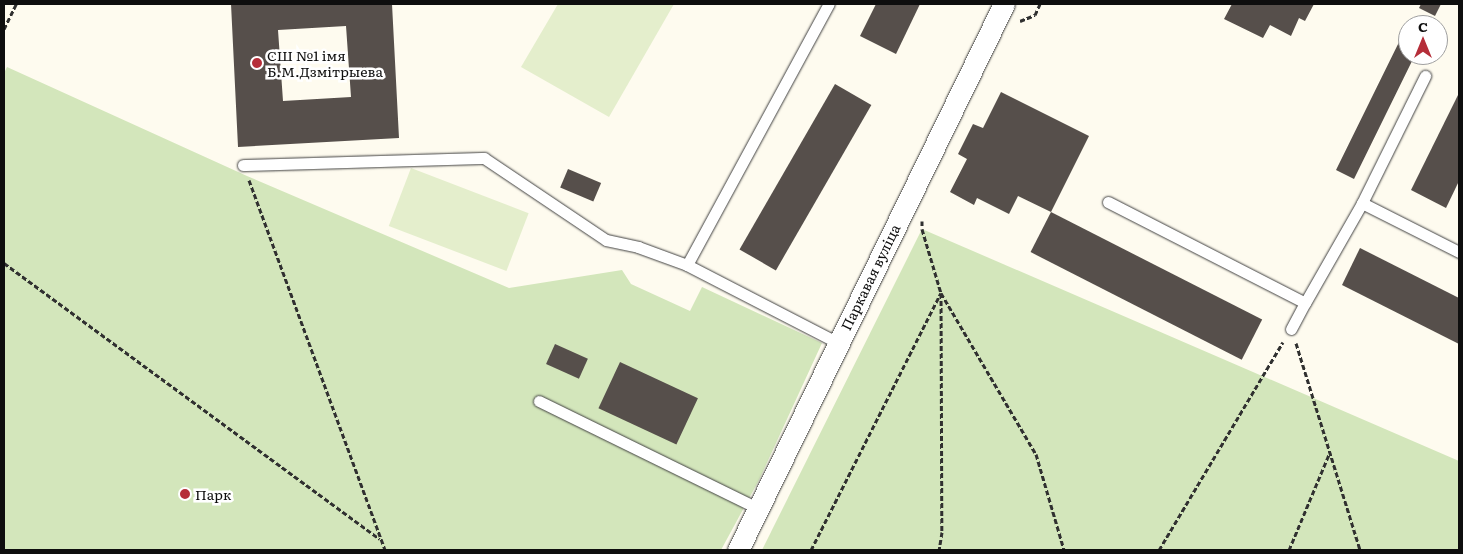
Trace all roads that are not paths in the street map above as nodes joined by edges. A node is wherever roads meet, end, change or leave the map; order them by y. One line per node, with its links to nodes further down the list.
1 (829, 4): 8 (lane)
2 (1004, 4): 11 (street, Паркавая вуліца)
3 (1425, 76): 6 (lane)
4 (243, 165): 8 (lane)
5 (1108, 202): 9 (lane)
6 (1362, 203): 7 (lane); 9 (lane)
7 (1459, 251)
8 (687, 265): 11 (lane)
9 (1306, 303): 10 (lane)
10 (1291, 328)
11 (838, 343): 13 (street, Паркавая вуліца)
12 (539, 401): 13 (lane)
13 (759, 509): 14 (street, Паркавая вуліца)
14 (738, 550)

